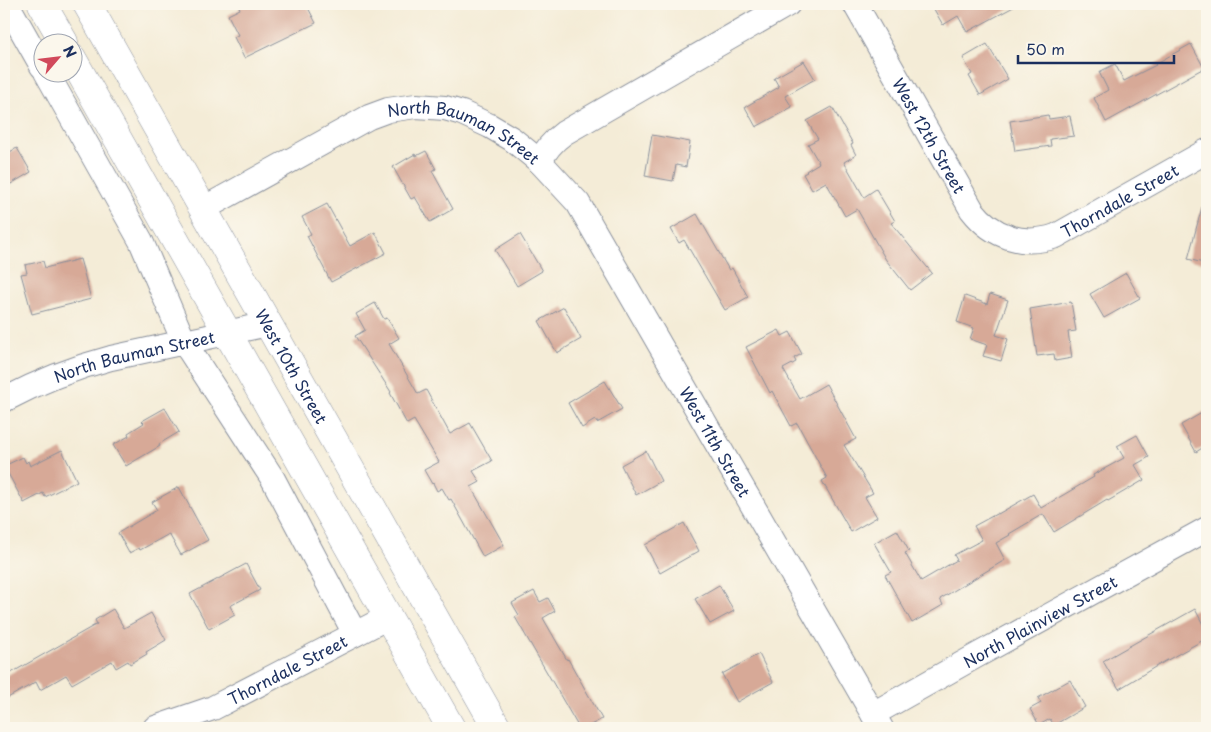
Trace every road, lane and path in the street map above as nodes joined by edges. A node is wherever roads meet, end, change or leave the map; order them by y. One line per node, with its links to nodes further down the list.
1 (8, 4): 7 (street)
2 (42, 4): 6 (main road)
3 (87, 4): 12 (main road, West 10th Street)
4 (788, 4): 11 (street, North Bauman Street)
5 (855, 4): 13 (street, West 12th Street)
6 (58, 32)
7 (32, 48)
8 (82, 76): 15 (main road)
9 (52, 82): 16 (street)
10 (1207, 151): 13 (street, Thorndale Street)
11 (540, 162): 12 (street, North Bauman Street); 21 (street, West 11th Street)
12 (204, 209): 14 (main road, West 10th Street)
13 (1028, 241)
14 (268, 324): 15 (street, North Bauman Street); 24 (main road, West 10th Street)
15 (227, 332): 16 (street, North Bauman Street); 19 (main road)
16 (184, 342): 17 (street, North Bauman Street); 20 (street)
17 (4, 400)
18 (1207, 529): 21 (street, North Plainview Street)
19 (388, 617): 20 (street, Thorndale Street); 23 (main road)
20 (355, 634): 22 (street, Thorndale Street)
21 (877, 721)
22 (155, 728)
23 (451, 728)
24 (497, 728)

